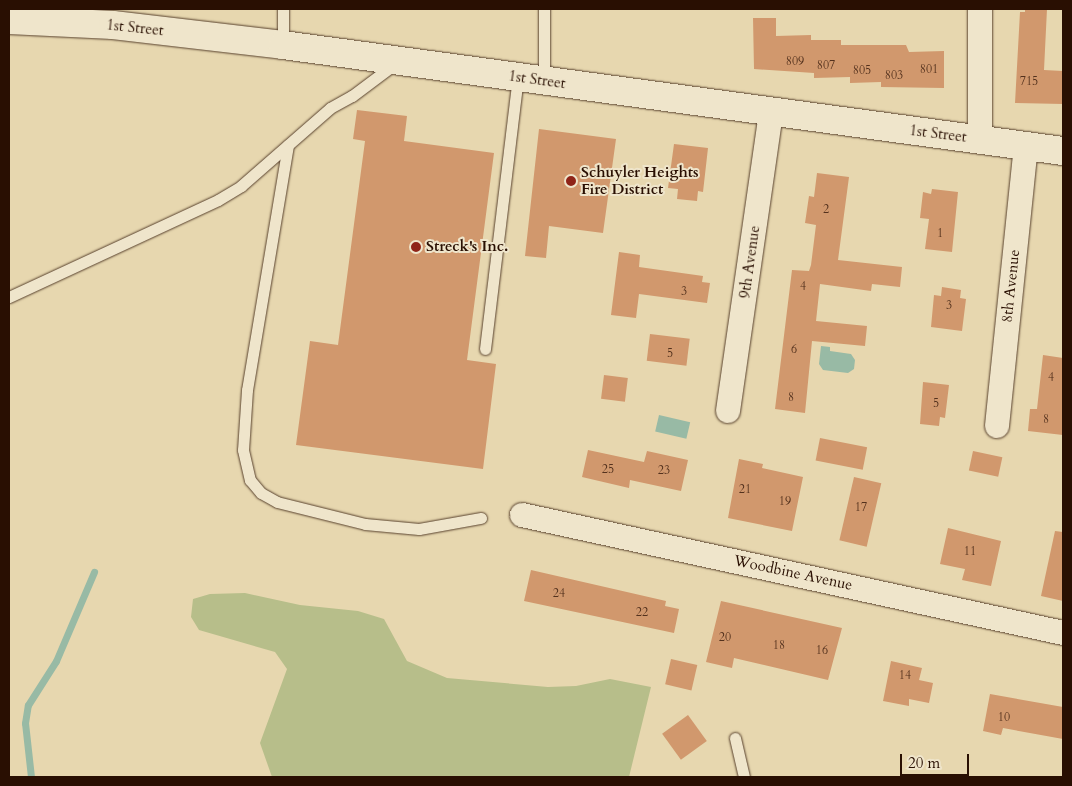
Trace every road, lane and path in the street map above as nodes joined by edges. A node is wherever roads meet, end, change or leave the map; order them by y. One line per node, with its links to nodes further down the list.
1 (283, 9): 5 (lane)
2 (544, 9): 7 (lane)
3 (980, 9): 9 (street)
4 (11, 16): 5 (street, 1st Street)
5 (283, 45): 6 (street, 1st Street)
6 (400, 61): 7 (street, 1st Street); 10 (lane)
7 (531, 79): 8 (street, 1st Street); 14 (lane)
8 (772, 113): 9 (street, 1st Street); 15 (street, 9th Avenue)
9 (980, 140): 11 (street, 1st Street)
10 (288, 145): 13 (lane); 18 (lane)
11 (1026, 146): 12 (street, 1st Street); 16 (street, 8th Avenue)
12 (1063, 151)
13 (9, 297)
14 (485, 350)
15 (728, 411)
16 (997, 426)
17 (522, 514): 19 (street, Woodbine Avenue)
18 (480, 518)
19 (1063, 633)
20 (735, 738): 21 (lane)
21 (744, 777)

